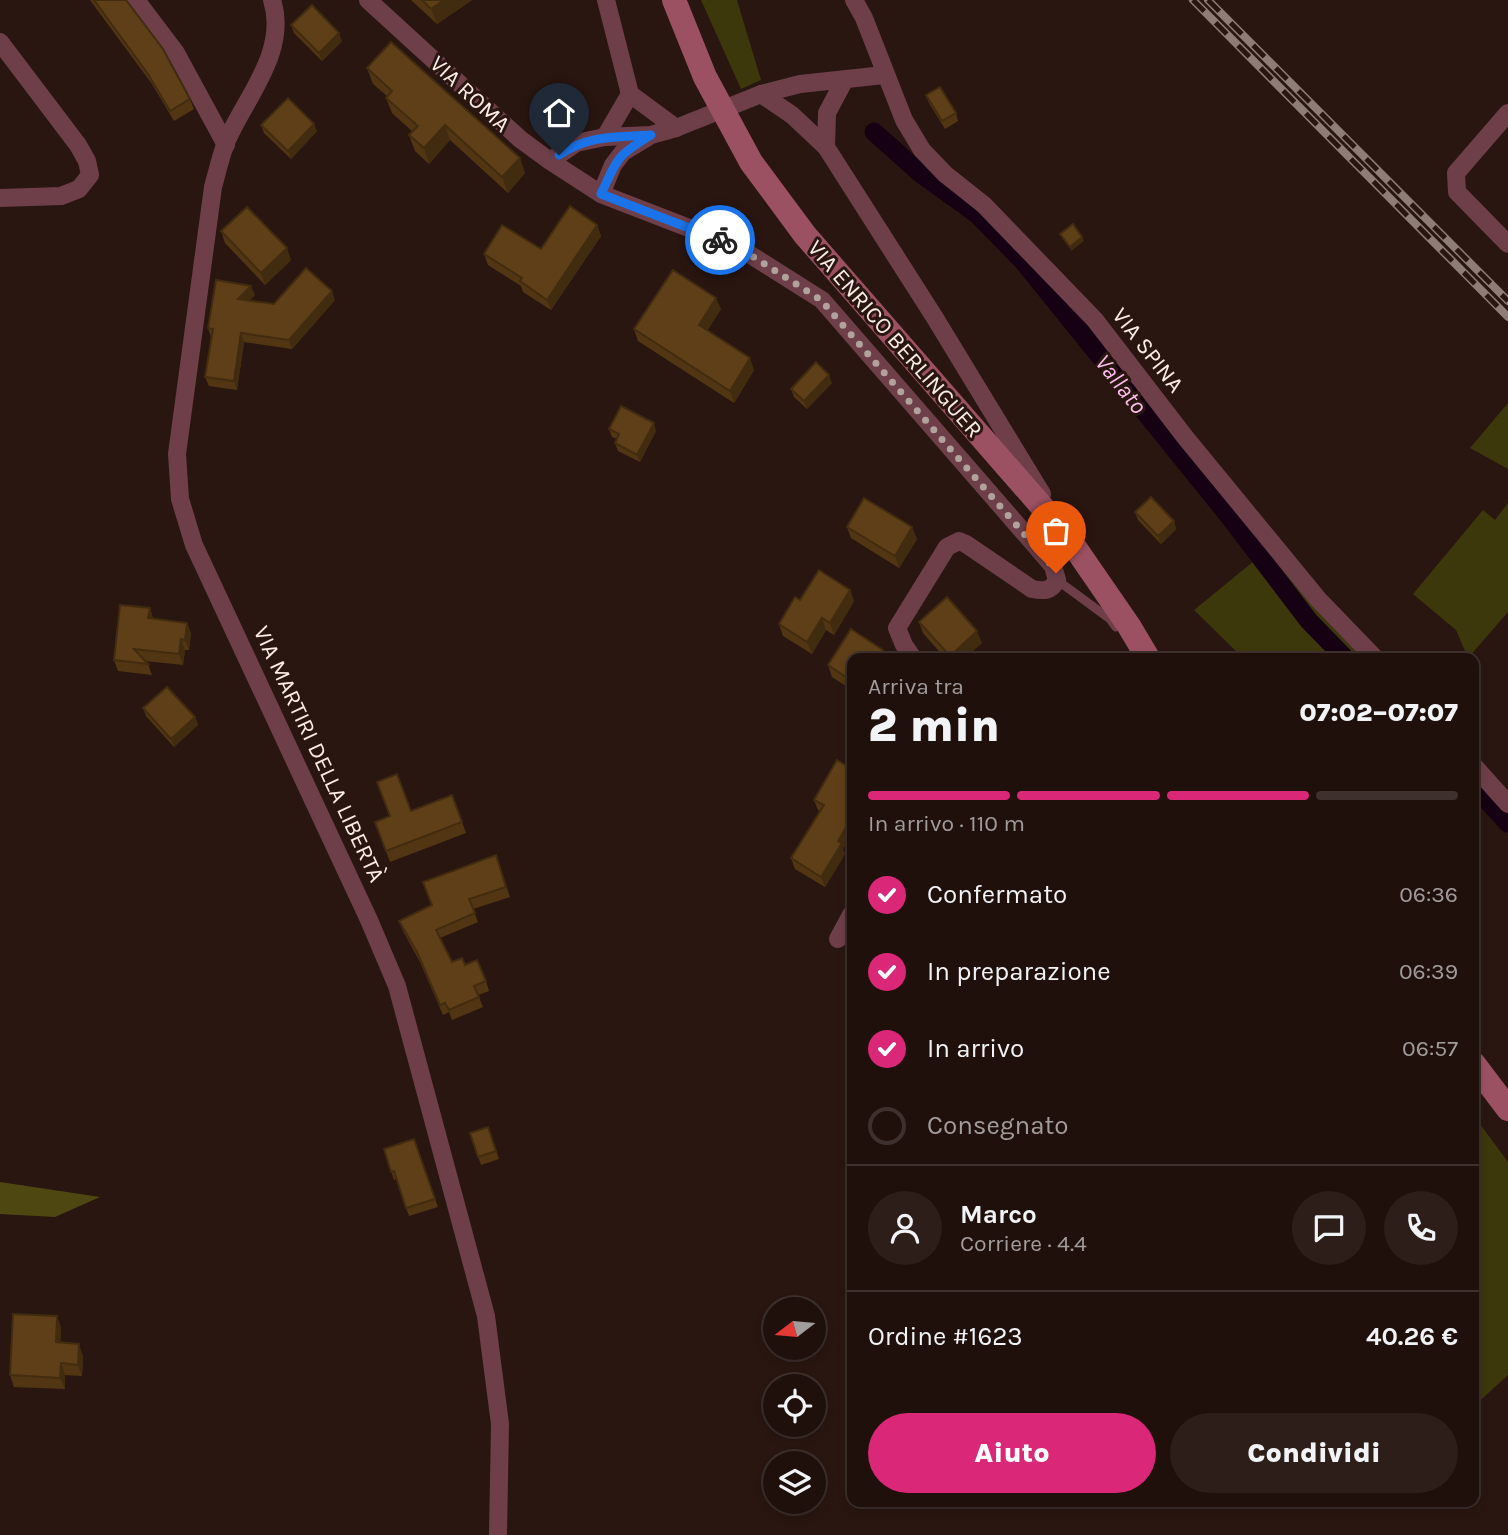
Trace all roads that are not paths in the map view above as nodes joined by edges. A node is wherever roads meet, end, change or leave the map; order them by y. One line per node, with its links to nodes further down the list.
1 (136, 0): 16 (street)
2 (272, 0): 16 (street, VIA MARTIRI DELLA LIBERTÀ)
3 (368, 0): 18 (street, VIA ROMA)
4 (606, 0): 10 (street)
5 (674, 0): 22 (main road, VIA ENRICO BERLINGUER)
6 (854, 0): 8 (street, VIA SPINA)
7 (0, 42): 20 (street)
8 (884, 75): 9 (street); 27 (street, VIA SPINA)
9 (844, 81): 11 (street); 17 (street)
10 (630, 94): 13 (street); 15 (street)
11 (761, 94): 13 (street); 17 (street)
12 (1508, 113): 21 (street)
13 (676, 128): 14 (street)
14 (651, 135): 15 (street); 19 (street)
15 (605, 137): 18 (street)
16 (226, 145): 34 (street, VIA MARTIRI DELLA LIBERTÀ)
17 (826, 147): 22 (street)
18 (550, 161): 19 (street, VIA ROMA)
19 (601, 194): 23 (street, VIA ROMA)
20 (0, 198)
21 (1508, 244)
22 (1065, 533): 26 (main road, VIA ENRICO BERLINGUER)
23 (1057, 580): 24 (street); 25 (lane, VIA ROMA)
24 (910, 653)
25 (1141, 653)
26 (1142, 653)
27 (1370, 653)
28 (1479, 772): 29 (street)
29 (1508, 804)
30 (847, 922): 31 (street)
31 (838, 939)
32 (1479, 1071): 33 (main road)
33 (1508, 1109)
34 (498, 1535)

